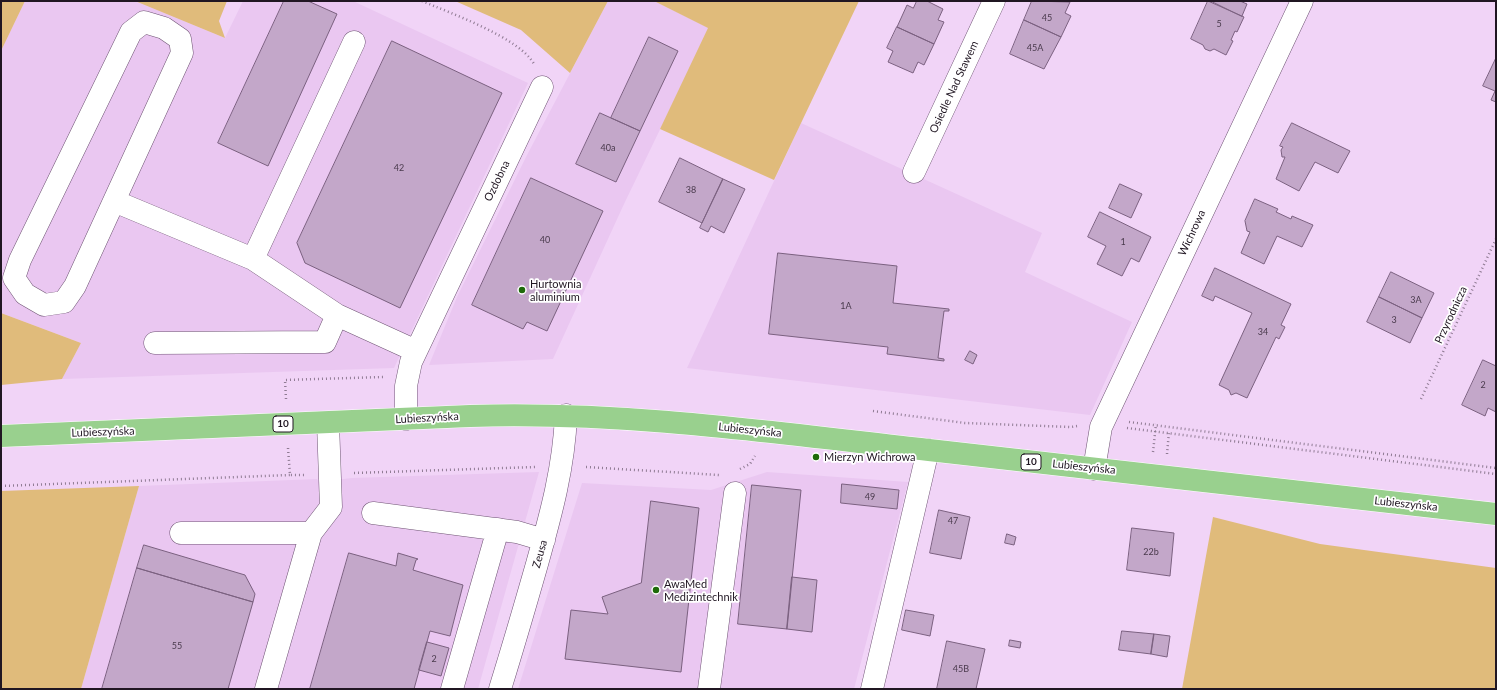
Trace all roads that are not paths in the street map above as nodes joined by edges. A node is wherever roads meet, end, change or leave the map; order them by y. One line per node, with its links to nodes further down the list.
1 (994, 1): 5 (street, Osiedle Nad Stawem)
2 (1302, 1): 16 (street, Wichrowa)
3 (354, 42): 7 (street)
4 (542, 87): 10 (street, Ozdobna)
5 (914, 172)
6 (114, 200): 6 (street); 7 (street)
7 (253, 259): 8 (street)
8 (337, 315): 9 (street); 10 (street)
9 (155, 343)
10 (416, 351): 12 (street, Ozdobna)
11 (566, 415): 12 (main road, Lubieszyńska / 10); 15 (main road, Lubieszyńska / 10); 23 (street, Zeusa)
12 (406, 419): 13 (main road, Lubieszyńska / 10)
13 (328, 423): 14 (main road, Lubieszyńska / 10); 22 (street)
14 (1, 436)
15 (928, 450): 16 (main road, Lubieszyńska / 10); 28 (street)
16 (1094, 469): 19 (main road, Lubieszyńska / 10)
17 (735, 494): 27 (street)
18 (373, 513): 20 (street)
19 (1496, 514)
20 (498, 530): 23 (street); 25 (street)
21 (182, 533): 22 (street)
22 (311, 533): 24 (street)
23 (544, 540): 26 (street, Zeusa)
24 (266, 689)
25 (452, 689)
26 (500, 689)
27 (709, 689)
28 (872, 689)

